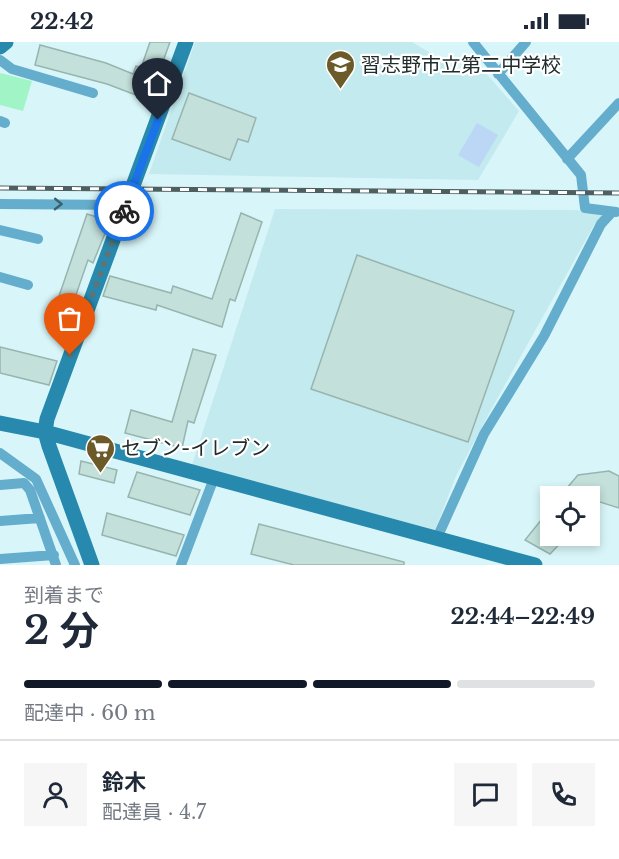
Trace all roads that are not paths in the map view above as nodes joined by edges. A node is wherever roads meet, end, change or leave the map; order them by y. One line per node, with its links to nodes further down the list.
1 (6, 42): 5 (street)
2 (186, 42): 12 (street)
3 (473, 42): 7 (street)
4 (526, 42): 7 (street)
5 (0, 47)
6 (0, 60): 8 (street)
7 (498, 74): 10 (street)
8 (93, 93)
9 (619, 104): 10 (street)
10 (567, 159): 13 (street)
11 (0, 204): 12 (street, one-way to 12)
12 (126, 205): 19 (street)
13 (616, 212): 25 (street)
14 (0, 230): 15 (street)
15 (38, 239)
16 (0, 277): 17 (street)
17 (28, 285)
18 (0, 423): 19 (street)
19 (45, 432): 21 (street); 29 (street)
20 (0, 453): 28 (street)
21 (214, 478): 25 (street); 30 (street)
22 (0, 485): 23 (street)
23 (40, 518): 24 (street); 27 (street)
24 (0, 521)
25 (436, 538): 31 (street)
26 (0, 559): 27 (street)
27 (55, 560)
28 (75, 565)
29 (92, 565)
30 (181, 565)
31 (535, 565)

